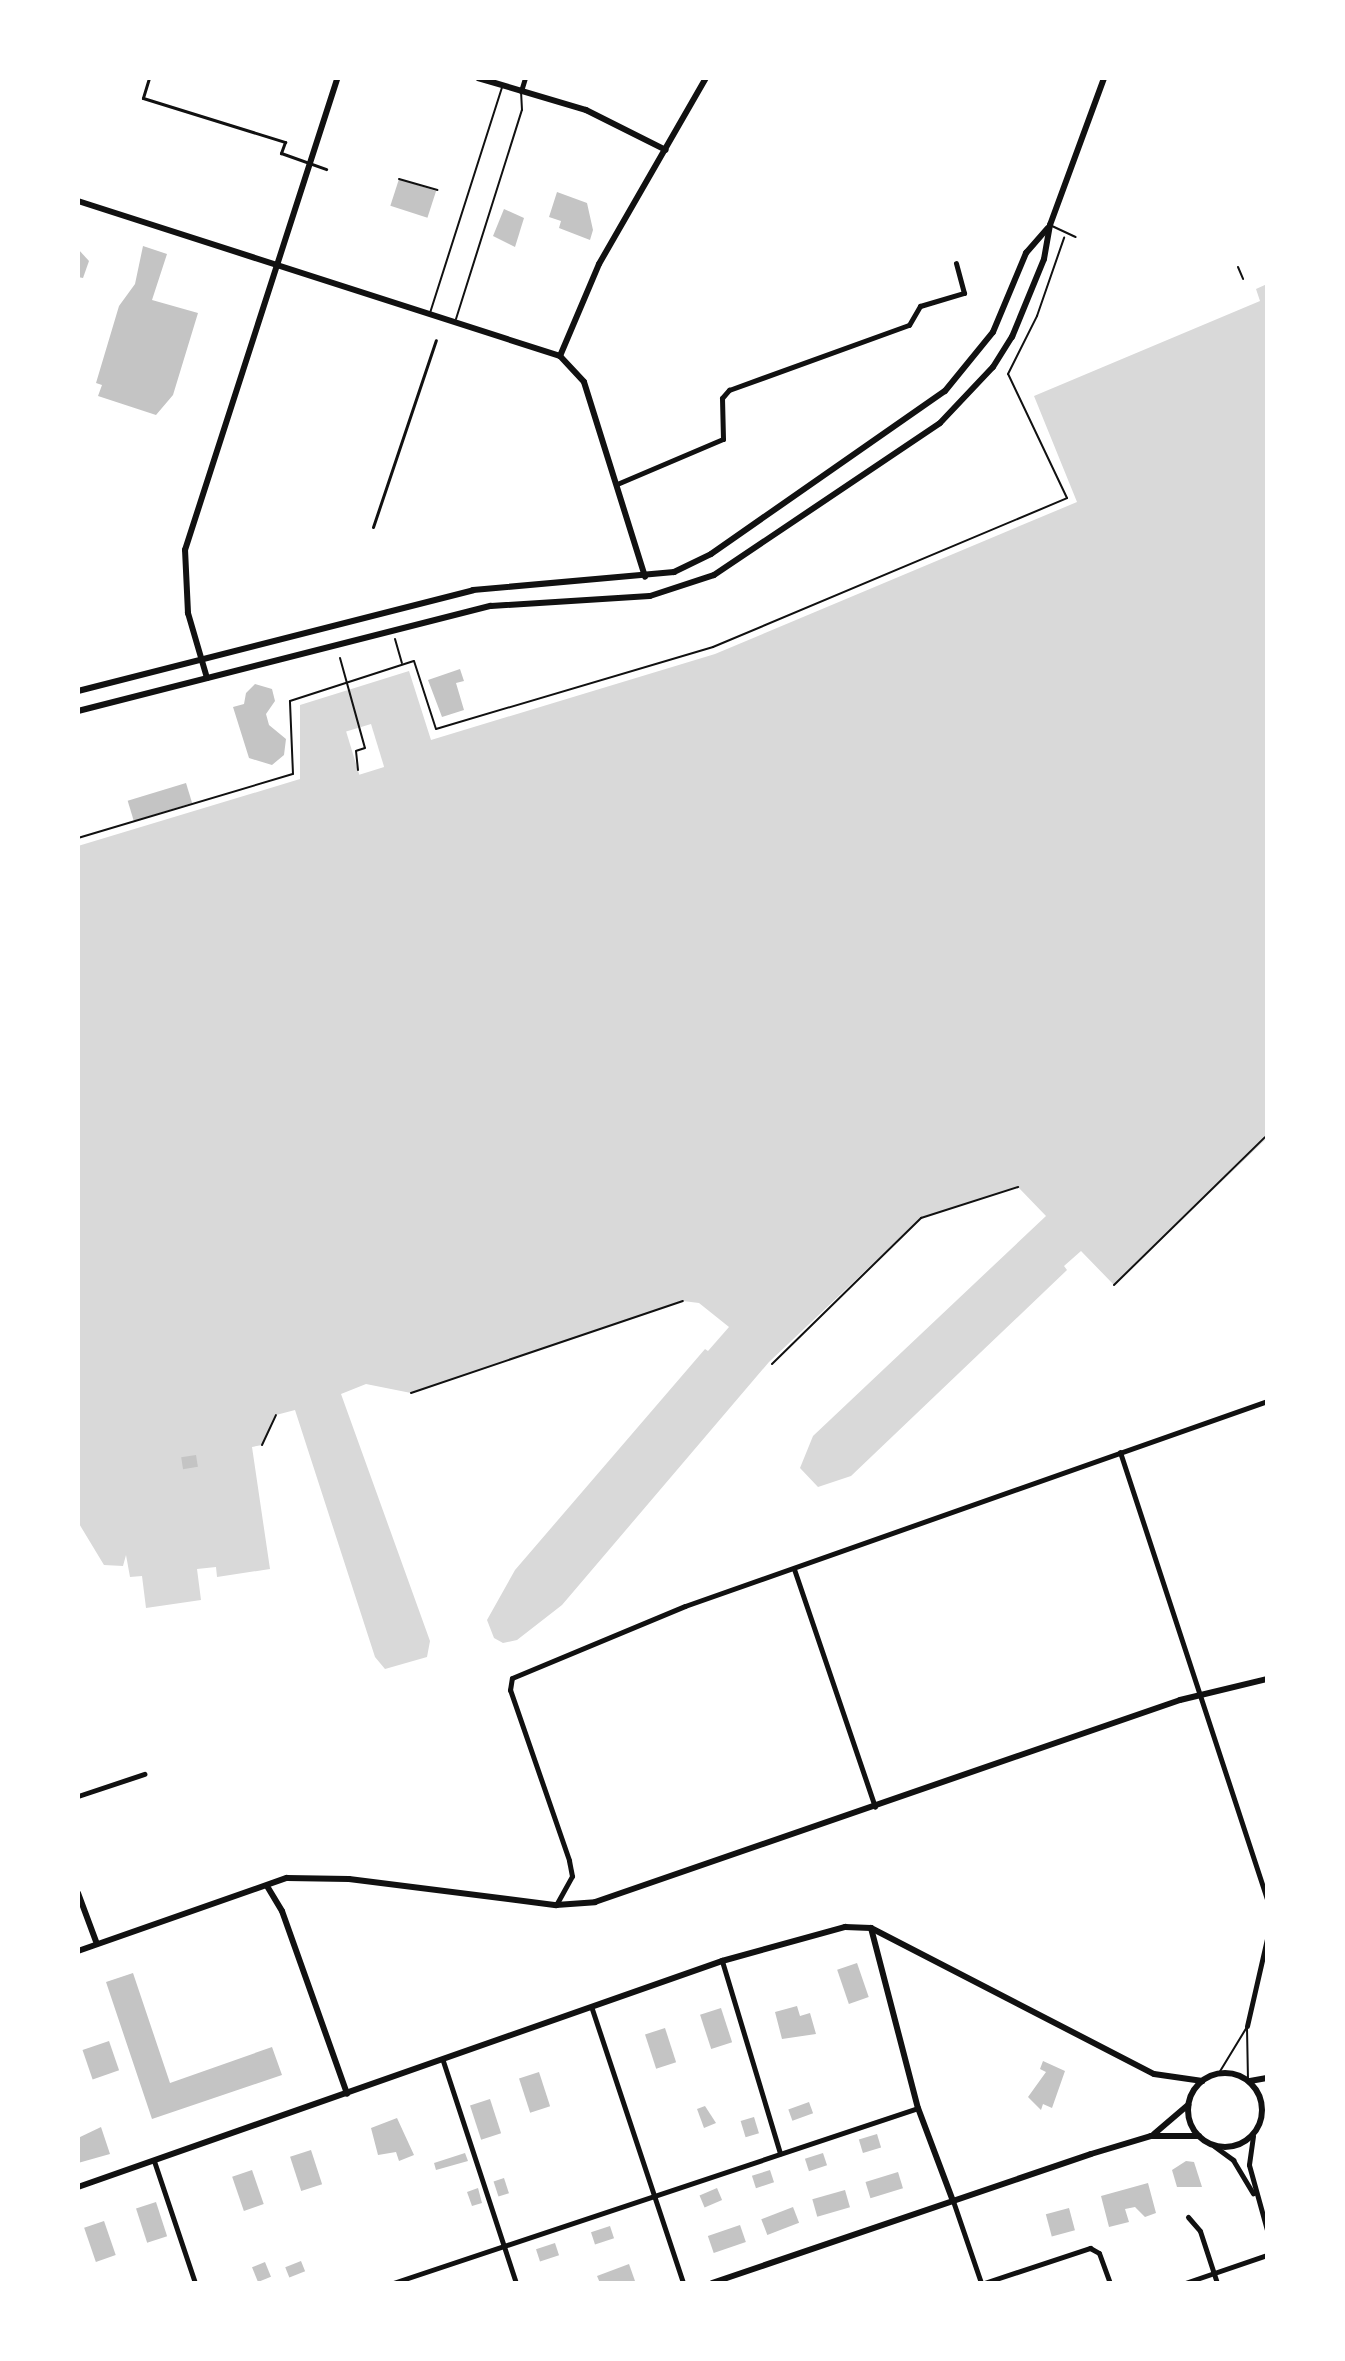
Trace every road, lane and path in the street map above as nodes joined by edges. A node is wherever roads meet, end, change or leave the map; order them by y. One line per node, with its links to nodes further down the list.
1 (149, 78): 10 (street)
2 (337, 78): 10 (street)
3 (478, 78): 7 (street)
4 (525, 78): 8 (street)
5 (706, 78): 9 (street)
6 (1104, 78): 15 (street)
7 (502, 86): 8 (street); 22 (lane)
8 (521, 91): 9 (street); 23 (lane)
9 (666, 150): 25 (street)
10 (310, 163): 11 (street); 19 (street)
11 (326, 169)
12 (399, 179): 13 (path)
13 (437, 190)
14 (78, 201): 19 (street)
15 (1050, 225): 16 (lane); 28 (street); 29 (street)
16 (1065, 232): 17 (lane); 33 (path)
17 (1076, 237)
18 (956, 263): 26 (street)
19 (276, 264): 22 (street); 32 (street)
20 (1238, 267): 21 (path)
21 (1243, 279)
22 (429, 314): 23 (street)
23 (455, 322): 25 (street)
24 (436, 340): 27 (street)
25 (560, 356): 26 (street)
26 (617, 484): 28 (street)
27 (373, 527)
28 (645, 577): 29 (street); 32 (street)
29 (650, 596): 34 (street)
30 (395, 639): 33 (path)
31 (340, 658): 35 (path)
32 (201, 660): 34 (street); 36 (street)
33 (402, 664): 35 (path)
34 (207, 678): 37 (street)
35 (346, 683): 38 (path); 39 (path)
36 (78, 691)
37 (78, 711)
38 (358, 770)
39 (78, 838)
40 (1265, 1137): 42 (path)
41 (1018, 1187): 44 (path)
42 (1114, 1285)
43 (683, 1301): 45 (path)
44 (772, 1364)
45 (411, 1393)
46 (1267, 1401): 49 (street)
47 (276, 1415): 48 (path)
48 (262, 1445)
49 (1120, 1452): 50 (street); 52 (street)
50 (794, 1569): 55 (street); 59 (street)
51 (1267, 1679): 52 (street)
52 (1198, 1695): 55 (street); 58 (street)
53 (144, 1774): 54 (street)
54 (78, 1796)
55 (875, 1807): 59 (street)
56 (267, 1886): 59 (street); 62 (street); 72 (street)
57 (78, 1893): 62 (street)
58 (1267, 1898)
59 (556, 1905)
60 (871, 1928): 64 (street); 70 (street); 75 (street)
61 (1267, 1939): 66 (street)
62 (97, 1944): 63 (street)
63 (78, 1951)
64 (722, 1961): 65 (street); 80 (street)
65 (592, 2009): 67 (street); 83 (street)
66 (1247, 2026): 68 (lane); 71 (lane)
67 (443, 2061): 72 (street); 88 (street)
68 (1219, 2073): 70 (street); 71 (street)
69 (1267, 2078): 71 (street)
70 (1202, 2081): 73 (street)
71 (1249, 2081): 74 (street)
72 (347, 2094): 81 (street)
73 (1189, 2103): 76 (street); 77 (street)
74 (1265, 2106): 78 (street)
75 (918, 2108): 80 (street); 84 (street)
76 (1151, 2136): 77 (street); 84 (street)
77 (1199, 2136): 79 (street)
78 (1253, 2136): 79 (street); 85 (street)
79 (1214, 2146): 85 (street)
80 (780, 2153): 83 (street)
81 (154, 2161): 82 (street); 91 (street)
82 (78, 2187)
83 (653, 2192): 88 (street); 94 (street)
84 (953, 2201): 95 (street); 96 (street)
85 (1258, 2203): 87 (street)
86 (1188, 2217): 90 (street)
87 (1267, 2230)
88 (503, 2245): 92 (street); 93 (street)
89 (1267, 2255): 90 (street)
90 (1214, 2273): 98 (street); 99 (street)
91 (195, 2283)
92 (393, 2283)
93 (516, 2283)
94 (683, 2283)
95 (712, 2283)
96 (982, 2283): 97 (street)
97 (1110, 2283)
98 (1185, 2283)
99 (1217, 2283)

